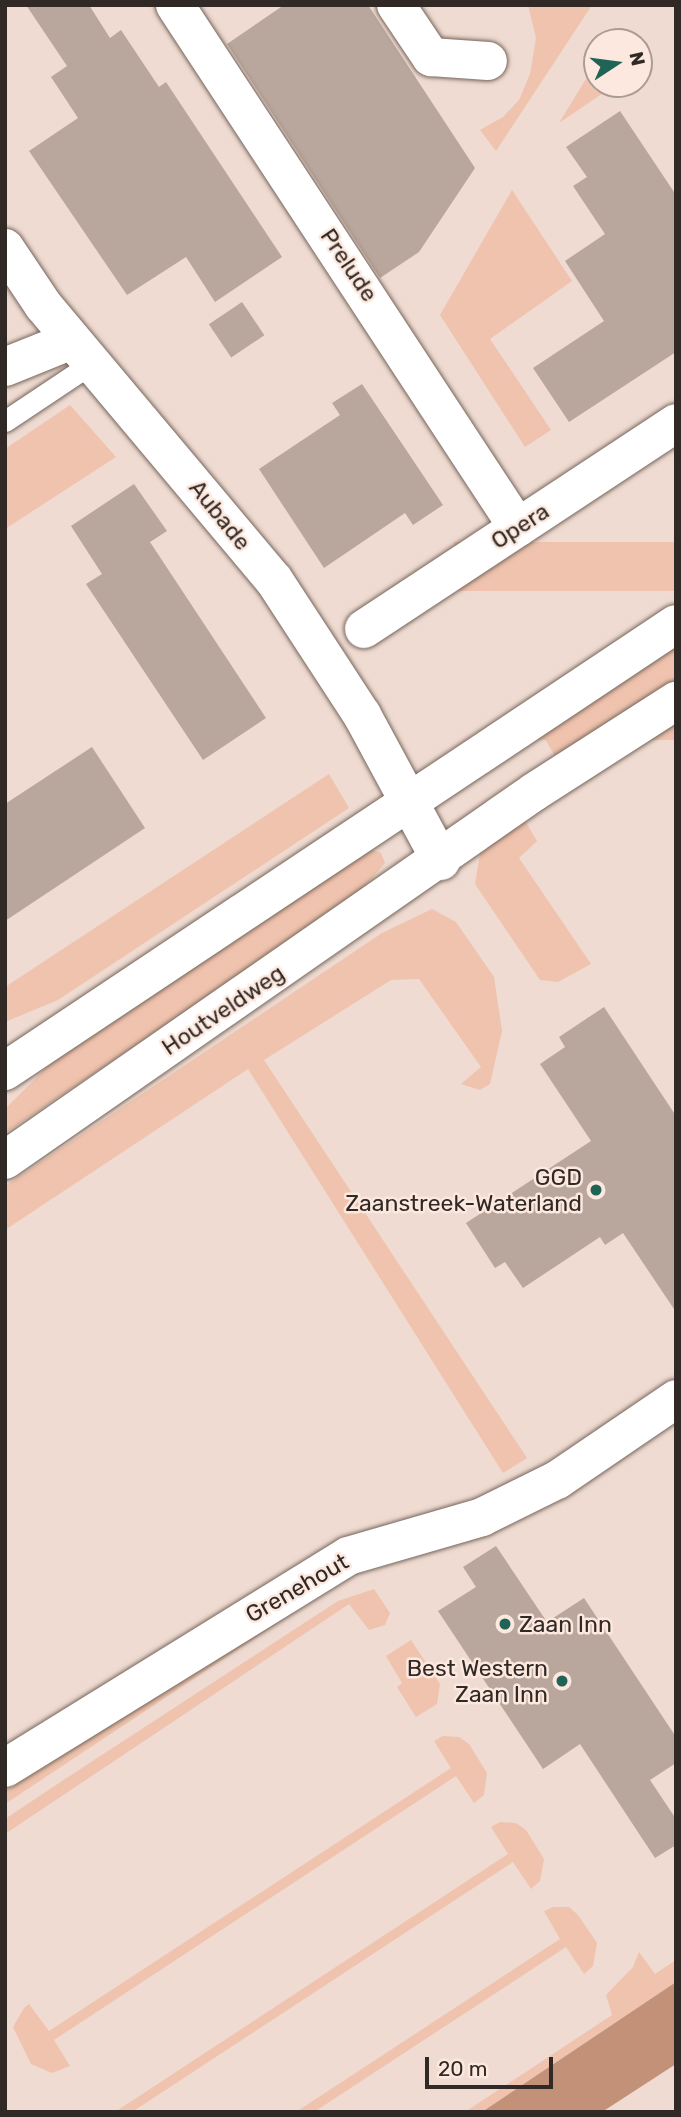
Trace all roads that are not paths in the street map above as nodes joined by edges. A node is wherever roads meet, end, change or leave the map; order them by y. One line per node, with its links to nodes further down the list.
1 (175, 5): 9 (street, Prelude)
2 (396, 5): 3 (street)
3 (488, 61)
4 (5, 248): 5 (street, Aubade)
5 (82, 352): 6 (street); 7 (lane); 13 (street, Aubade)
6 (5, 367)
7 (5, 421)
8 (676, 423): 9 (street, Opera)
9 (518, 528): 11 (street, Opera)
10 (676, 624): 13 (street)
11 (364, 629)
12 (676, 701): 14 (street, Houtveldweg)
13 (406, 801): 14 (street); 15 (street)
14 (441, 861): 16 (street, Houtveldweg)
15 (5, 1071)
16 (5, 1160)
17 (676, 1399): 18 (street, Grenehout)
18 (5, 1768)

